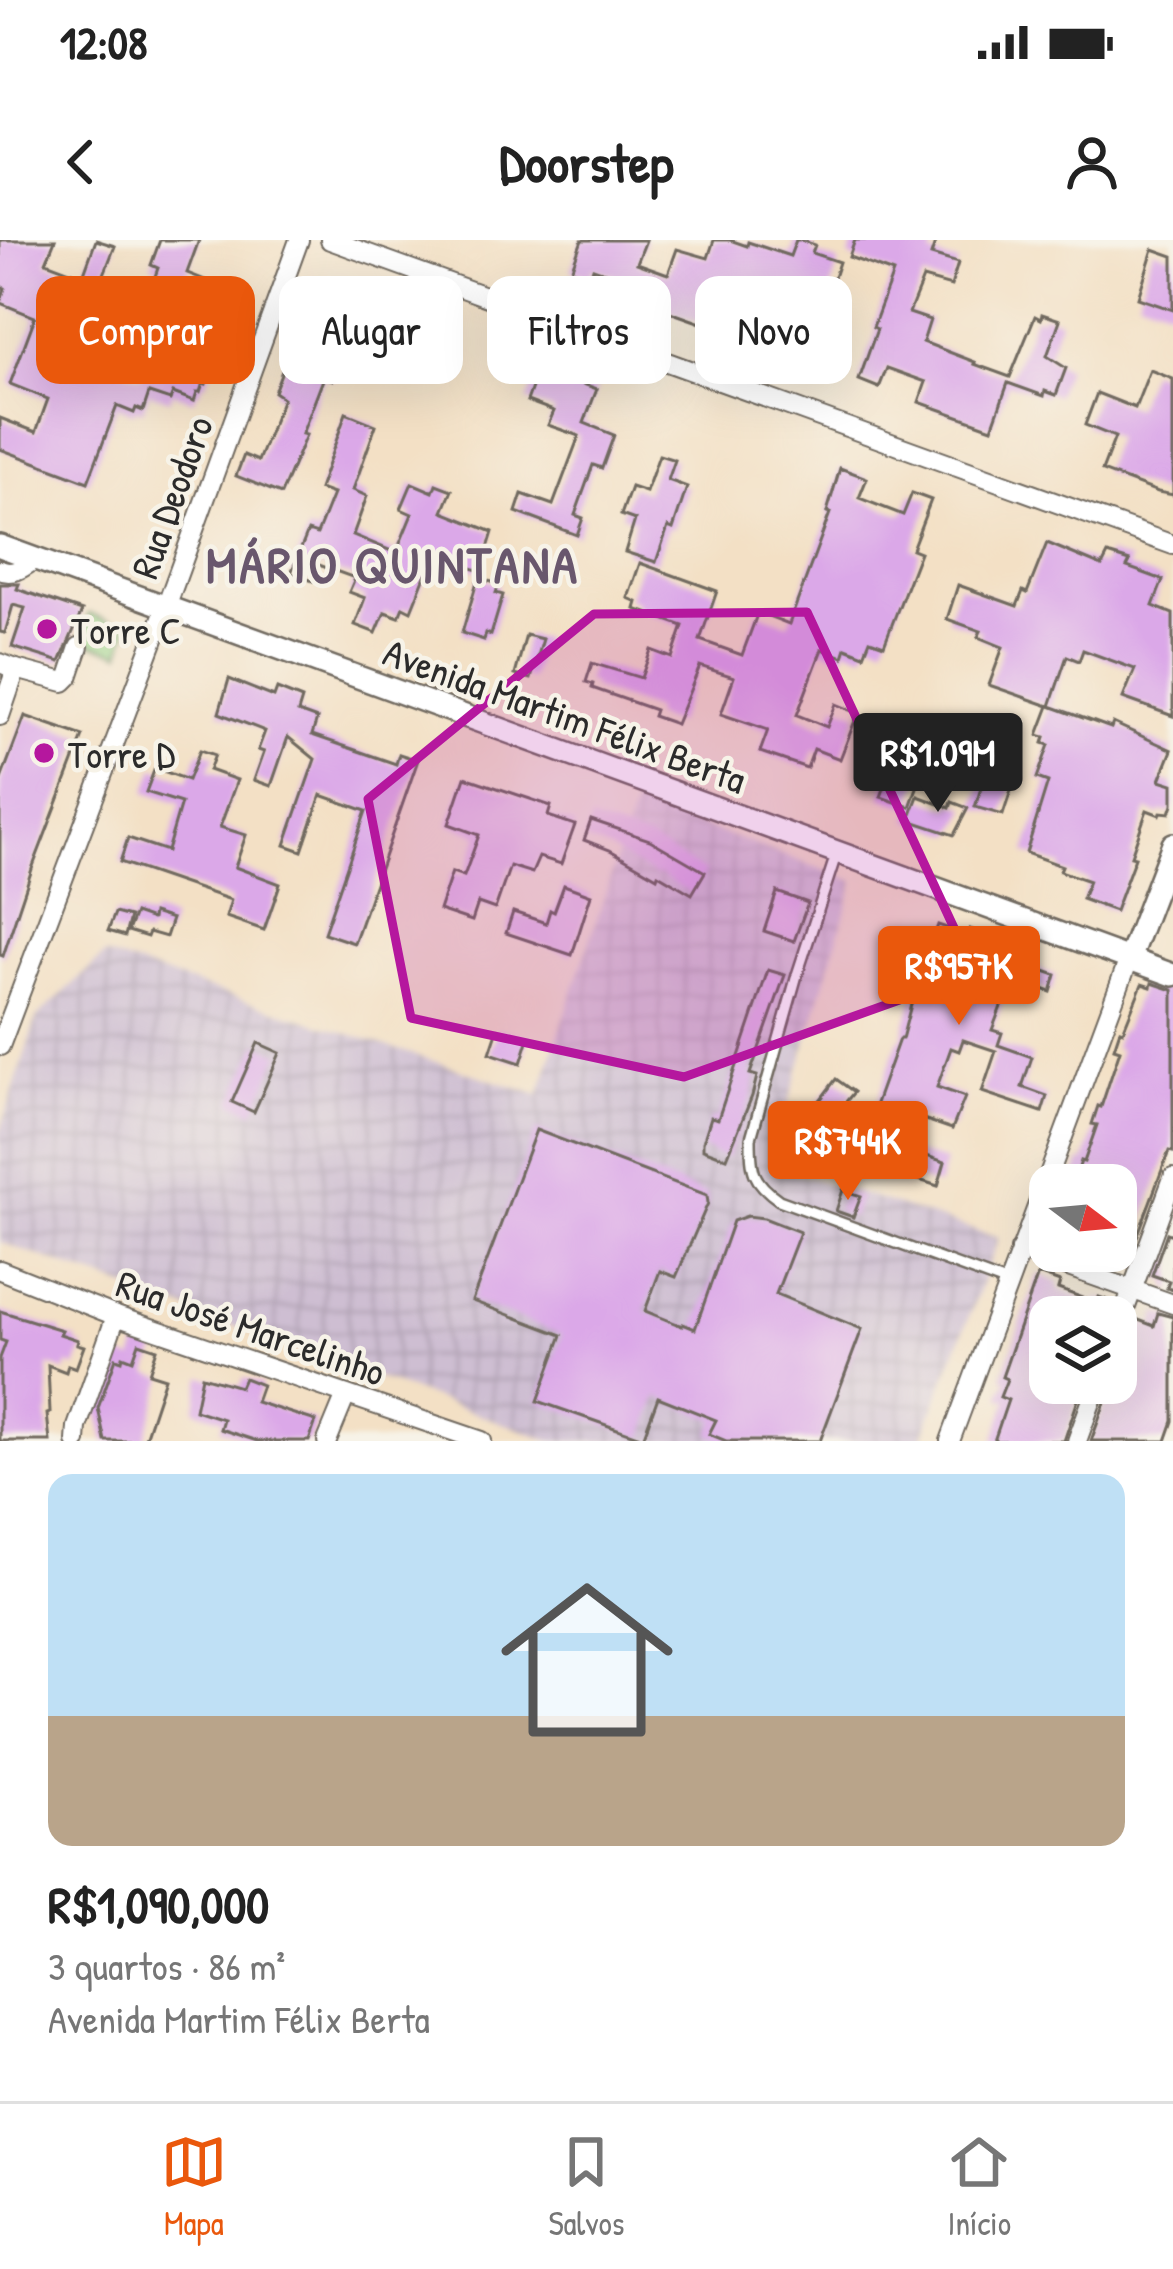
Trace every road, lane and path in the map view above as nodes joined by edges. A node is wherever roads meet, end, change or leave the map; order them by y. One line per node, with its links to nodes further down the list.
1 (299, 240): 7 (street, Rua Deodoro)
2 (330, 240): 3 (street)
3 (1173, 545)
4 (0, 546): 5 (street, Avenida Martim Félix Berta)
5 (34, 560): 6 (street); 7 (street, Avenida Martim Félix Berta)
6 (4, 574)
7 (166, 607): 12 (street, Avenida Martim Félix Berta); 15 (street, Rua Deodoro)
8 (80, 647): 9 (street)
9 (8, 666): 10 (street)
10 (0, 716)
11 (1173, 844): 13 (street)
12 (837, 852): 13 (street, Avenida Martim Félix Berta); 19 (lane)
13 (1129, 959): 14 (street, Avenida Martim Félix Berta); 17 (street)
14 (1173, 975)
15 (0, 1046)
16 (1173, 1178): 20 (street)
17 (1020, 1250): 19 (street); 20 (street)
18 (0, 1270): 23 (street, Rua José Marcelinho)
19 (1008, 1284): 29 (street)
20 (1132, 1289): 21 (street); 22 (street)
21 (1130, 1296)
22 (1173, 1304)
23 (116, 1316): 24 (street, Rua José Marcelinho); 27 (street)
24 (346, 1395): 26 (street, Rua José Marcelinho); 28 (street)
25 (1090, 1404): 30 (street)
26 (472, 1439)
27 (76, 1441)
28 (327, 1441)
29 (950, 1441)
30 (1077, 1441)

